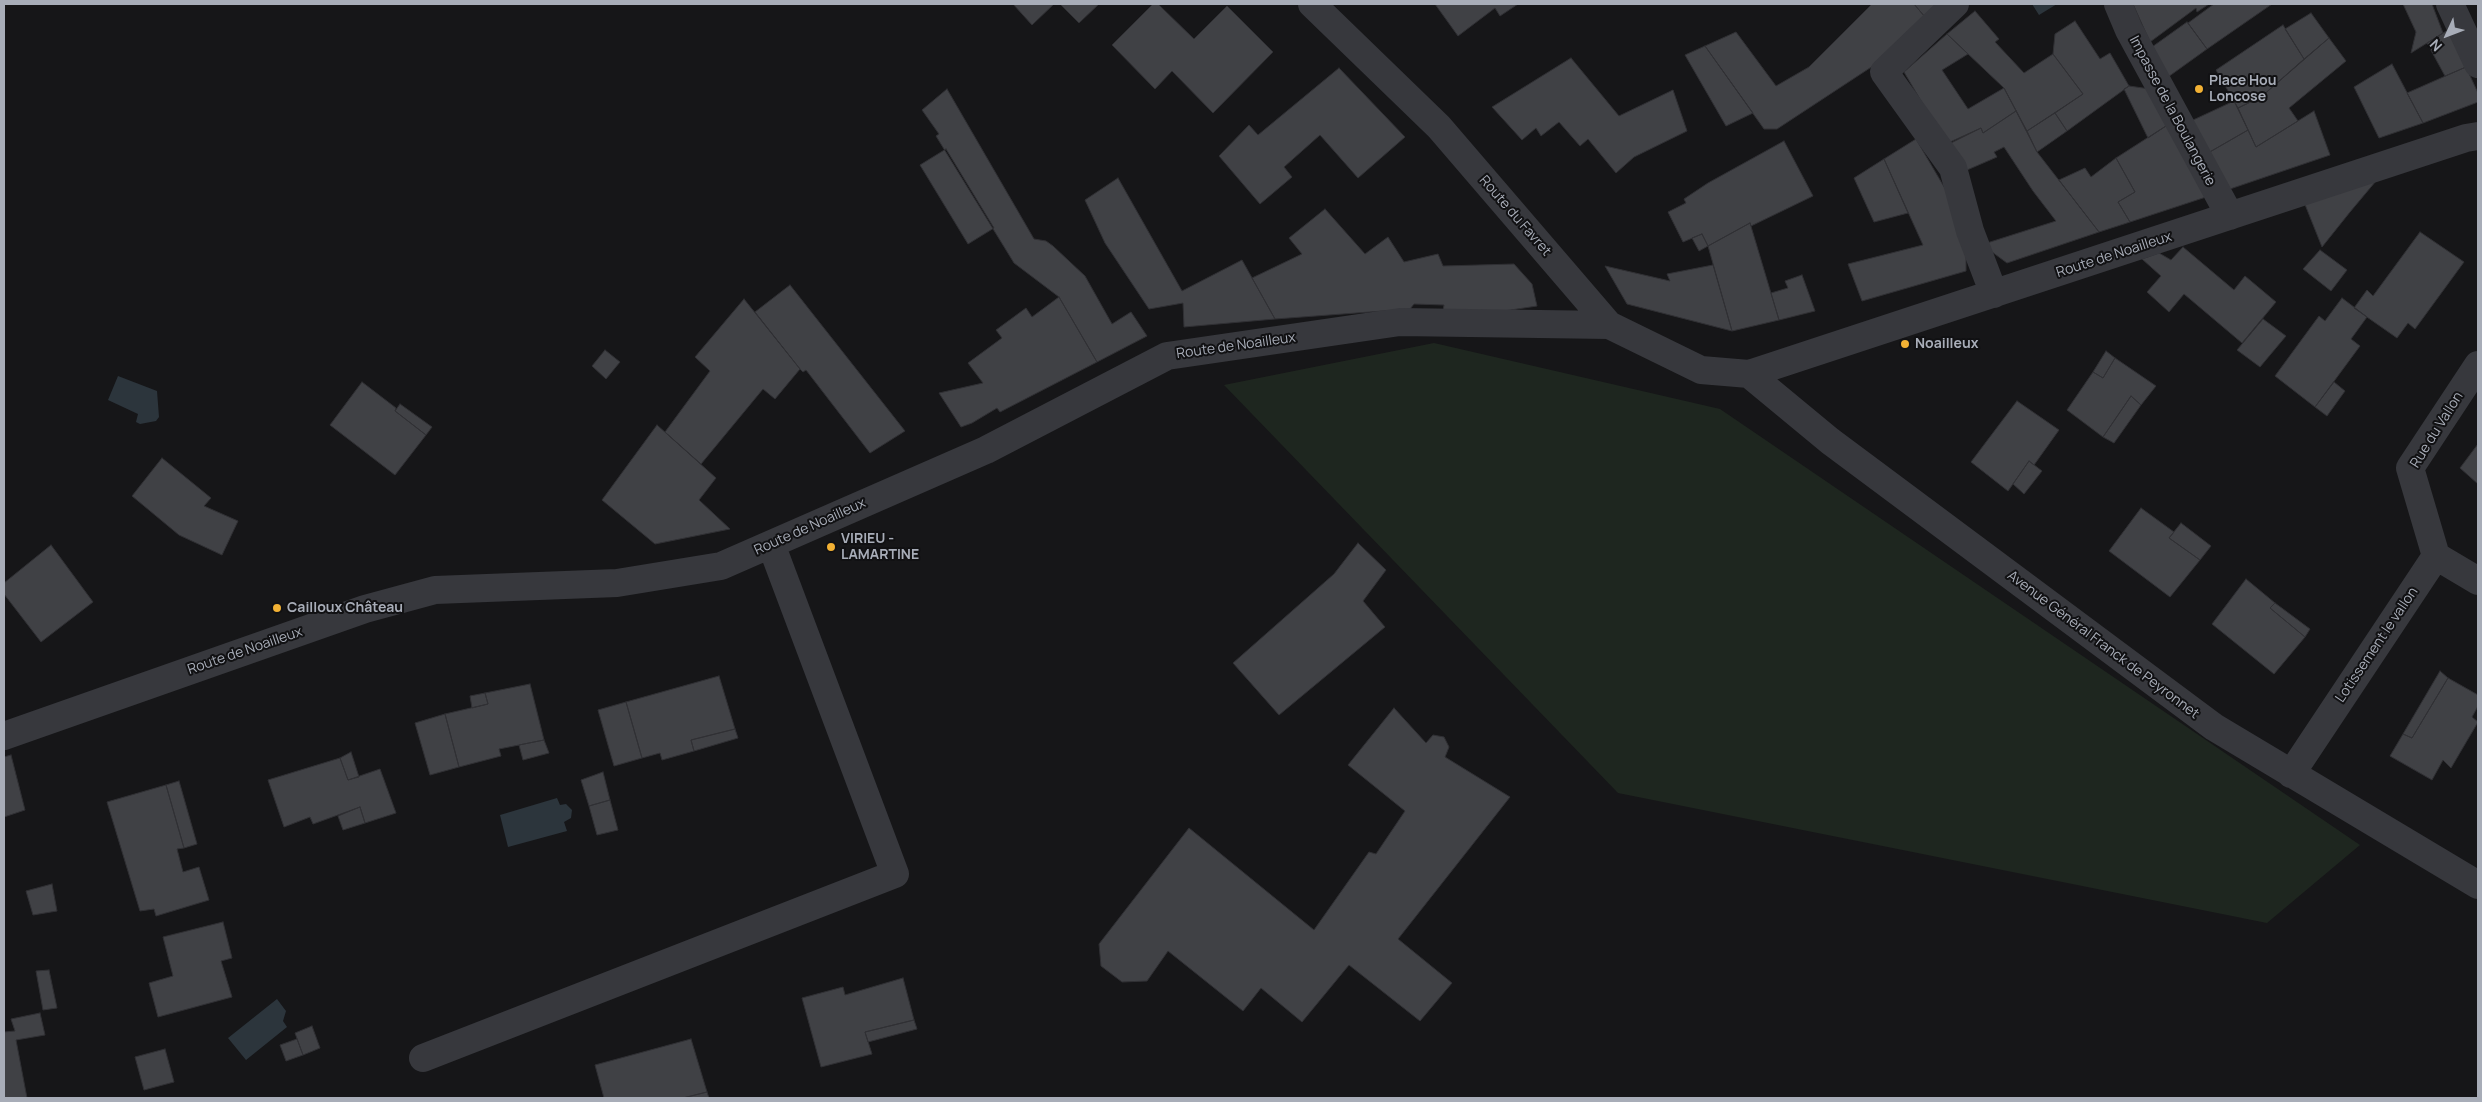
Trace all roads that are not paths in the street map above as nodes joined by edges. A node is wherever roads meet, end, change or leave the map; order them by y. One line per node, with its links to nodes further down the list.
1 (1312, 4): 9 (street, Route du Favret)
2 (1955, 4): 8 (street)
3 (2118, 4): 7 (street, Impasse de la Boulangerie)
4 (2450, 4): 5 (street)
5 (2478, 64)
6 (2478, 136): 7 (street, Route de Noailleux)
7 (2230, 216): 8 (street, Route de Noailleux)
8 (1994, 294): 11 (street, Route de Noailleux)
9 (1609, 325): 11 (street, Route du Favret); 12 (street, Route de Noailleux)
10 (2478, 365): 13 (street, Rue du Vallon)
11 (1749, 374): 16 (street, Avenue Général Franck de Peyronnet)
12 (771, 544): 15 (street, Route de Noailleux); 18 (street)
13 (2436, 556): 14 (street); 16 (street, Lotissement le vallon)
14 (2478, 581)
15 (4, 736)
16 (2291, 774): 17 (street, Avenue Général Franck de Peyronnet)
17 (2478, 884)
18 (423, 1058)

